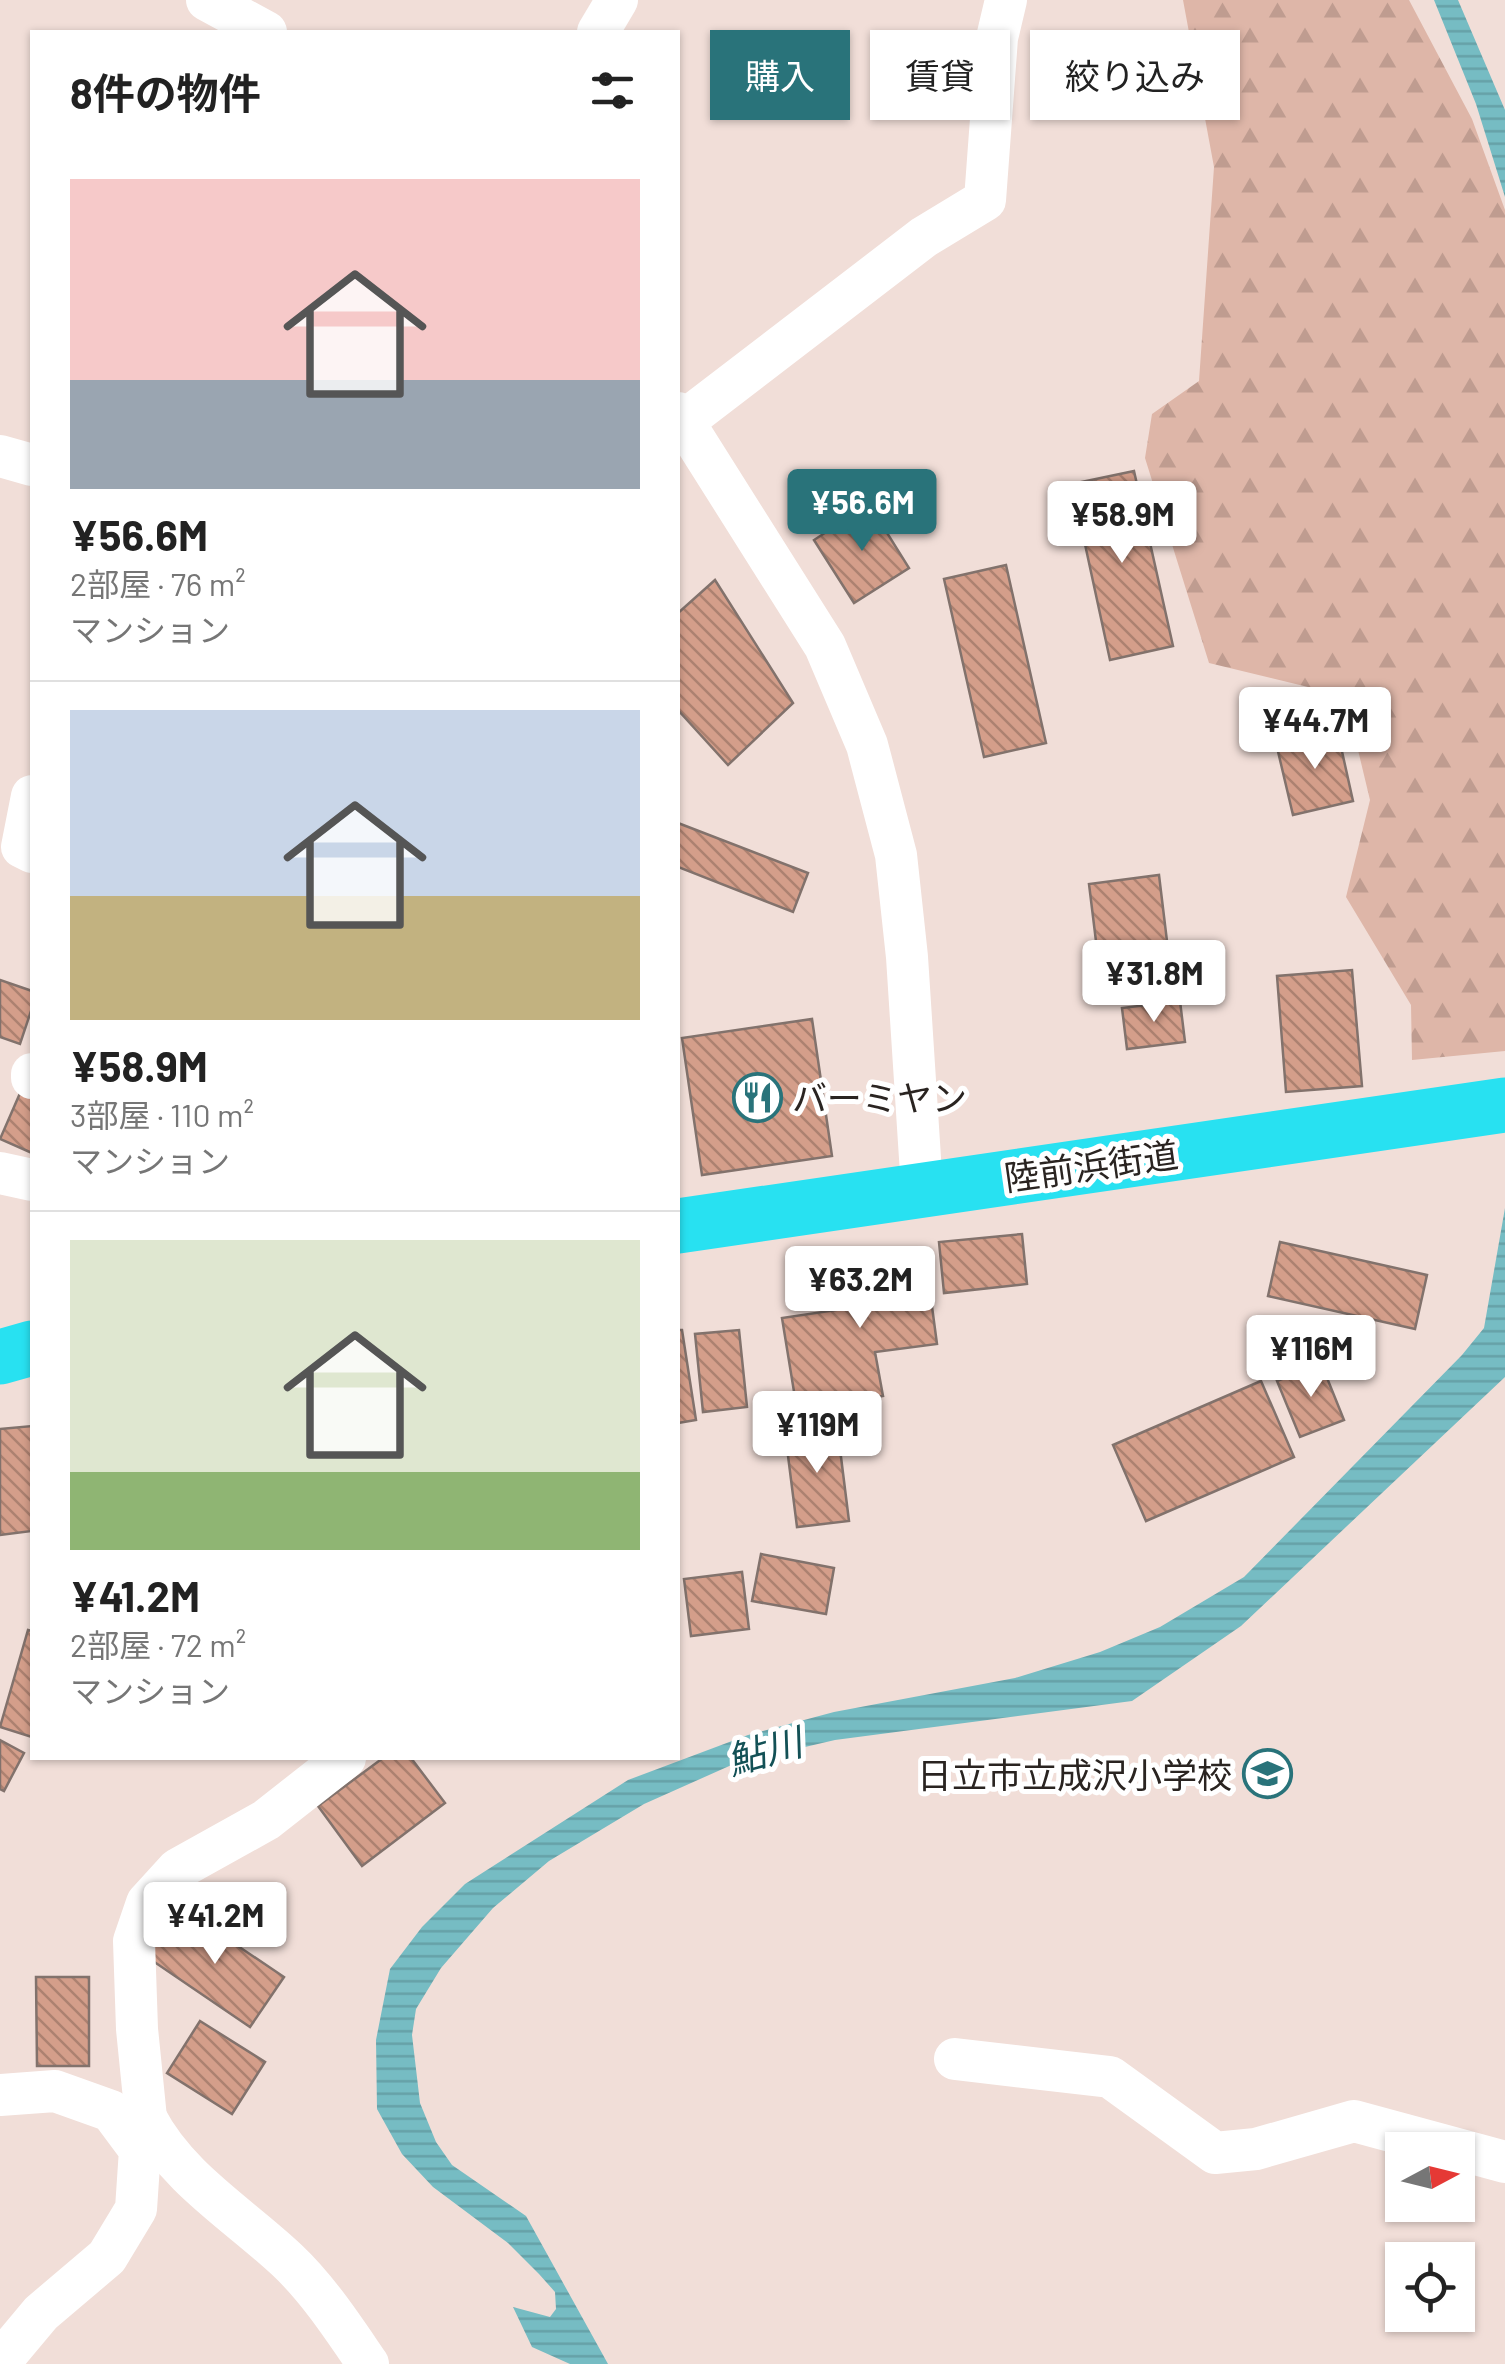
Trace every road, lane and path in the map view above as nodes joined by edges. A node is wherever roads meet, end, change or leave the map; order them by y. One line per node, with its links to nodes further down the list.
1 (207, 0): 4 (street)
2 (617, 0): 5 (street)
3 (1006, 0): 6 (street)
4 (262, 30)
5 (599, 30)
6 (680, 417): 14 (street)
7 (0, 456): 8 (street)
8 (30, 464)
9 (30, 806): 10 (street)
10 (30, 851)
11 (1497, 1106): 14 (highway, 陸前浜街道)
12 (0, 1172): 13 (street)
13 (30, 1180)
14 (922, 1189): 15 (highway, 陸前浜街道)
15 (680, 1226)
16 (30, 1349): 17 (highway)
17 (0, 1357)
18 (342, 1760): 21 (street)
19 (955, 2059): 22 (street)
20 (0, 2095): 21 (street)
21 (143, 2134): 23 (street); 24 (street)
22 (1505, 2162)
23 (0, 2362)
24 (368, 2364)

